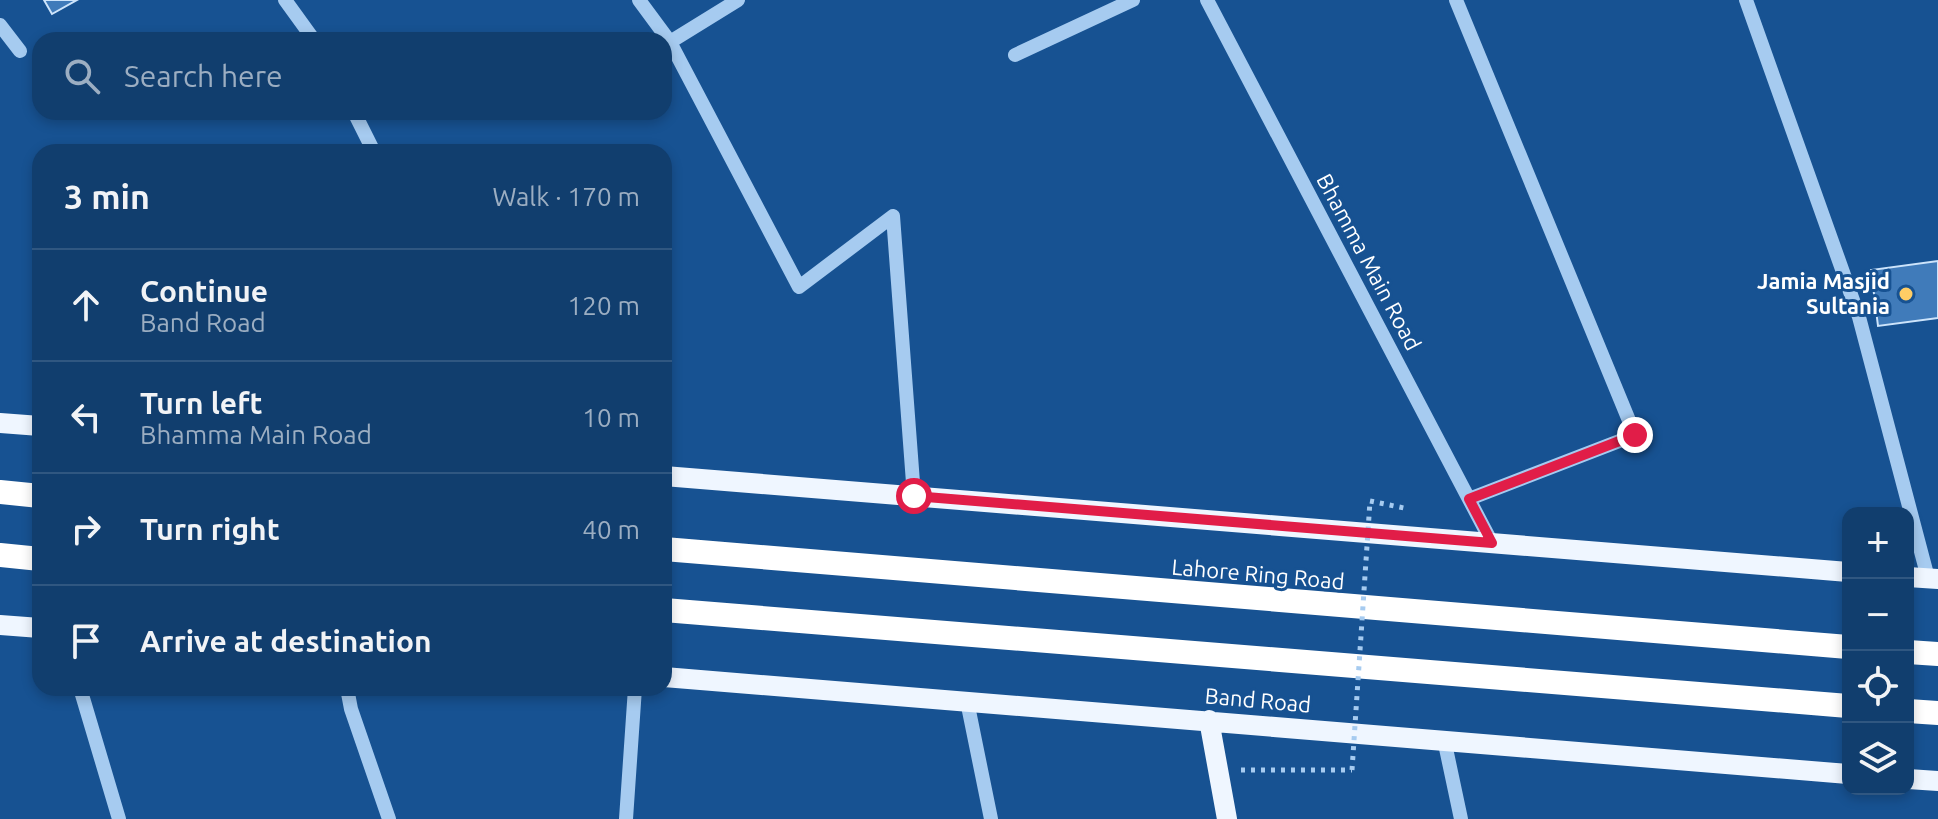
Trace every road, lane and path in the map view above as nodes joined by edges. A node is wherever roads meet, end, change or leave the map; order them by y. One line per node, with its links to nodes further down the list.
1 (285, 0): 9 (street)
2 (639, 0): 10 (street)
3 (738, 0): 11 (street)
4 (1133, 0): 14 (street)
5 (1207, 0): 23 (street, Bhamma Main Road)
6 (1456, 0): 23 (street)
7 (1746, 0): 30 (street)
8 (0, 25): 13 (street)
9 (308, 32)
10 (663, 32)
11 (672, 41)
12 (672, 46): 22 (street)
13 (20, 51)
14 (1015, 55)
15 (358, 120): 16 (street)
16 (370, 144)
17 (0, 423): 18 (main road)
18 (32, 425)
19 (672, 477): 22 (main road)
20 (0, 492): 21 (highway)
21 (32, 495)
22 (914, 496): 25 (main road)
23 (1469, 499): 25 (street, Bhamma Main Road)
24 (1370, 501): 47 (path, bridge)
25 (1492, 543): 29 (main road)
26 (672, 550): 34 (highway, Lahore Ring Road)
27 (0, 555): 28 (highway)
28 (32, 558)
29 (1842, 572)
30 (1925, 578)
31 (672, 611): 42 (highway)
32 (0, 625): 33 (main road)
33 (32, 627)
34 (1842, 647)
35 (1914, 652): 36 (highway)
36 (1938, 654)
37 (672, 678): 41 (main road, Band Road)
38 (82, 696): 51 (street)
39 (349, 696): 52 (street)
40 (634, 696): 53 (street)
41 (967, 701): 45 (main road, Band Road); 54 (street)
42 (1842, 706)
43 (1914, 711): 44 (highway)
44 (1938, 713)
45 (1209, 720): 46 (main road, Band Road); 55 (main road)
46 (1444, 739): 48 (main road, Band Road); 56 (street)
47 (1267, 769)
48 (1842, 773)
49 (1914, 779): 50 (main road)
50 (1938, 781)
51 (119, 819)
52 (389, 819)
53 (626, 819)
54 (991, 819)
55 (1227, 819)
56 (1461, 819)

